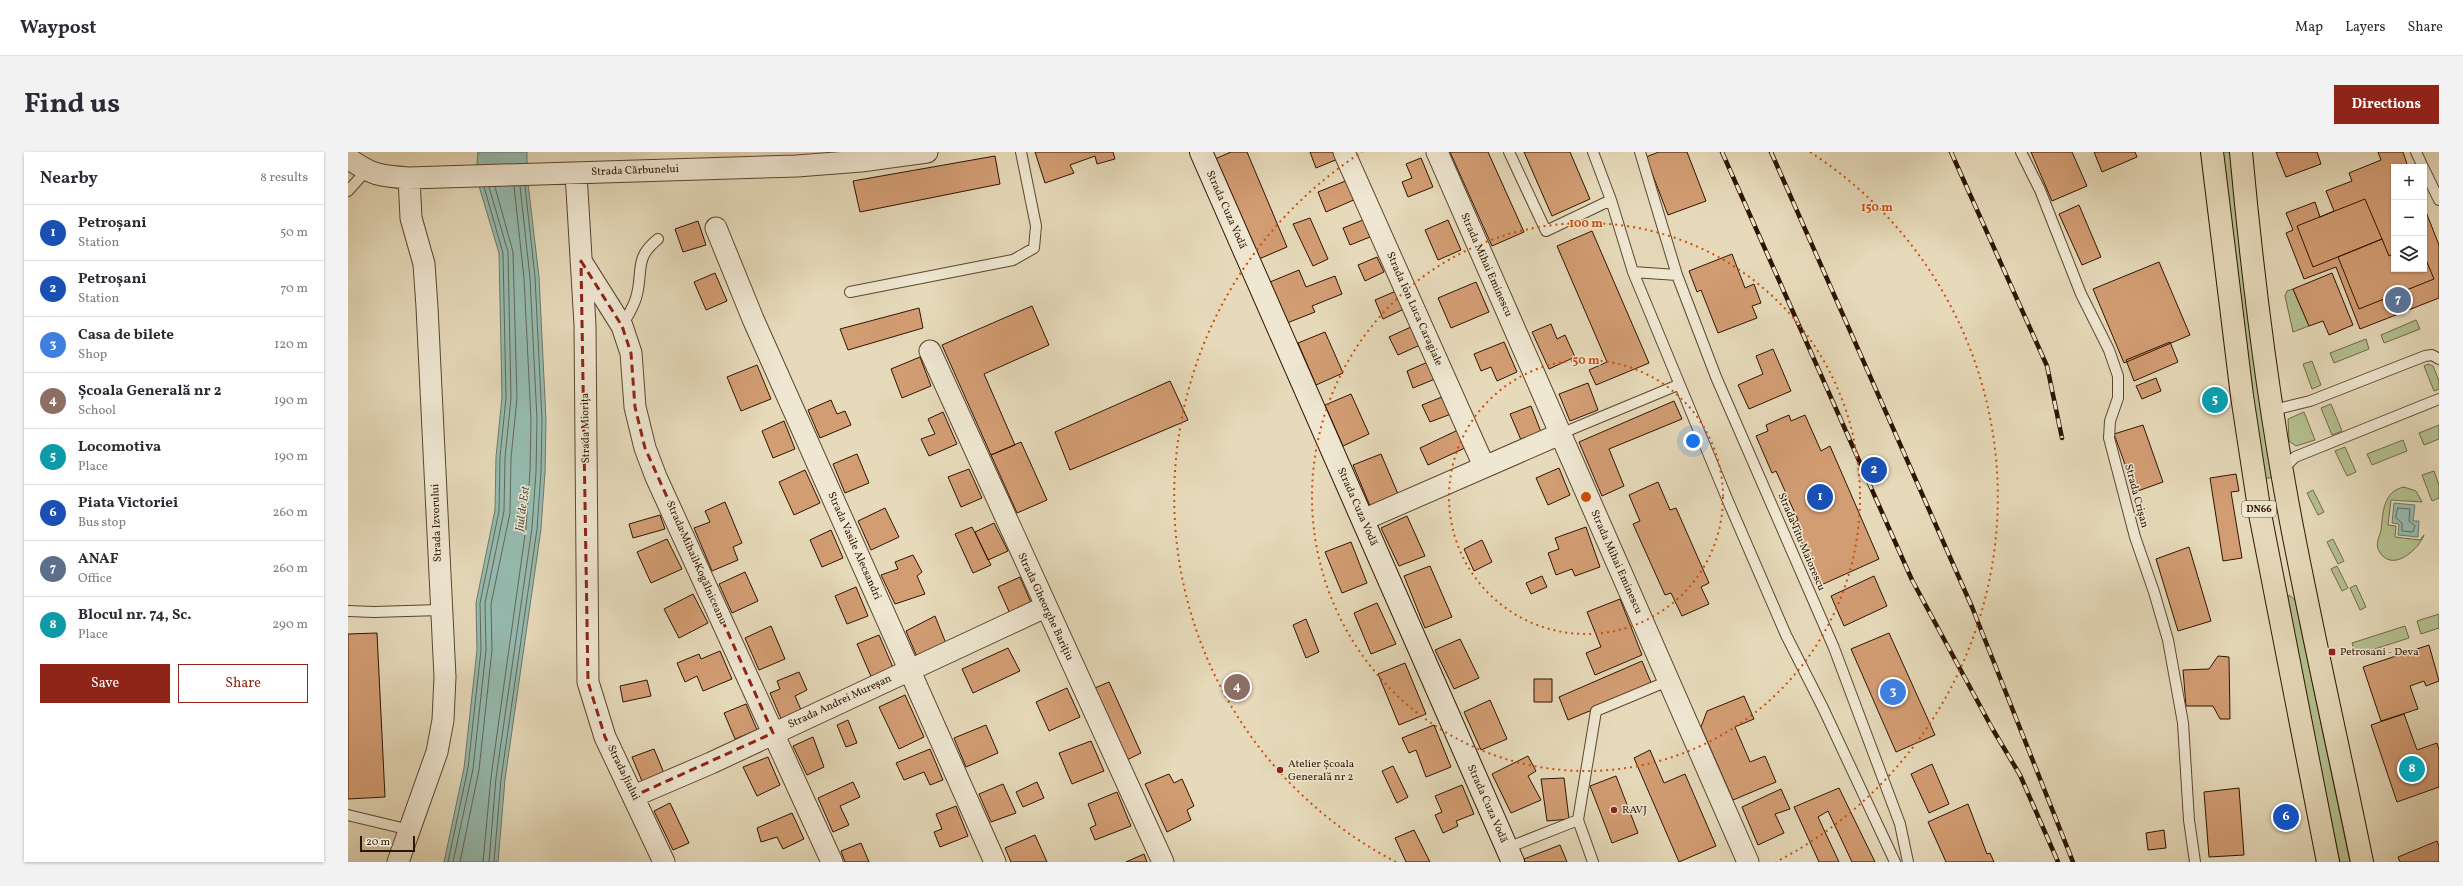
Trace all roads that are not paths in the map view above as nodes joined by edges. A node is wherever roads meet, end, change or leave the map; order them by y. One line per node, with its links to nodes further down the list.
1 (927, 152): 16 (street, Strada Cărbunelui)
2 (1021, 152): 27 (lane)
3 (1200, 152): 37 (main road, Strada Cuza Vodă)
4 (1344, 152): 35 (street, Strada Ion Luca Caragiale)
5 (1437, 152): 34 (street, Strada Mihai Eminescu)
6 (1509, 152): 20 (lane)
7 (1593, 152): 20 (lane)
8 (1640, 152): 26 (lane, Strada Titu Maiorescu)
9 (2021, 152): 61 (lane, Strada Crișan)
10 (2212, 152): 39 (main road, DN66)
11 (2241, 152): 33 (main road, DN66)
12 (2416, 152): 14 (lane)
13 (348, 158): 15 (street, Strada Cărbunelui)
14 (2422, 164)
15 (366, 171): 18 (street, Strada Cărbunelui); 19 (lane)
16 (576, 174): 18 (street, Strada Cărbunelui); 24 (street, Strada Miorița)
17 (2427, 174): 21 (lane)
18 (418, 177): 41 (street, Strada Izvorului)
19 (348, 191)
20 (1611, 200): 25 (lane)
21 (2439, 200)
22 (716, 228): 43 (street, Strada Vasile Alecsandri)
23 (658, 239): 28 (lane)
24 (581, 261): 28 (street, Strada Mihail Kogălniceanu); 45 (street, Strada Miorița)
25 (1634, 272): 26 (lane); 31 (lane)
26 (1677, 275): 60 (lane, Strada Titu Maiorescu)
27 (850, 292)
28 (622, 326): 46 (street, Strada Mihail Kogălniceanu)
29 (930, 351): 40 (street, Strada Gheorghe Barițiu)
30 (2439, 359): 33 (lane)
31 (1678, 385): 34 (lane); 59 (lane)
32 (2439, 399): 36 (lane)
33 (2273, 410): 36 (main road, DN66)
34 (1560, 434): 35 (street); 44 (street, Strada Mihai Eminescu)
35 (1484, 466): 37 (street)
36 (2283, 469): 38 (main road, DN66)
37 (1363, 520): 51 (main road, Strada Cuza Vodă)
38 (2295, 541): 39 (main road); 63 (main road, DN66)
39 (2266, 546): 62 (main road, DN66)
40 (1045, 607): 43 (street, Strada Andrei Mureșan); 56 (street, Strada Gheorghe Barițiu)
41 (440, 610): 42 (lane); 50 (street, Strada Izvorului)
42 (348, 611)
43 (909, 669): 46 (street, Strada Andrei Mureșan); 55 (street, Strada Vasile Alecsandri)
44 (1668, 681): 49 (lane); 58 (street, Strada Mihai Eminescu)
45 (588, 682): 47 (street, Strada Jiului)
46 (773, 733): 47 (street, Strada Andrei Mureșan); 54 (street, Strada Mihail Kogălniceanu)
47 (634, 796): 53 (street, Strada Jiului)
48 (348, 815): 50 (lane)
49 (1578, 820): 51 (lane); 57 (lane)
50 (410, 830): 52 (street, Strada Izvorului)
51 (1510, 855)
52 (398, 862)
53 (664, 862)
54 (832, 862)
55 (995, 862)
56 (1163, 862)
57 (1593, 862)
58 (1748, 862)
59 (1895, 862)
60 (1908, 862)
61 (2195, 862)
62 (2328, 862)
63 (2362, 862)

